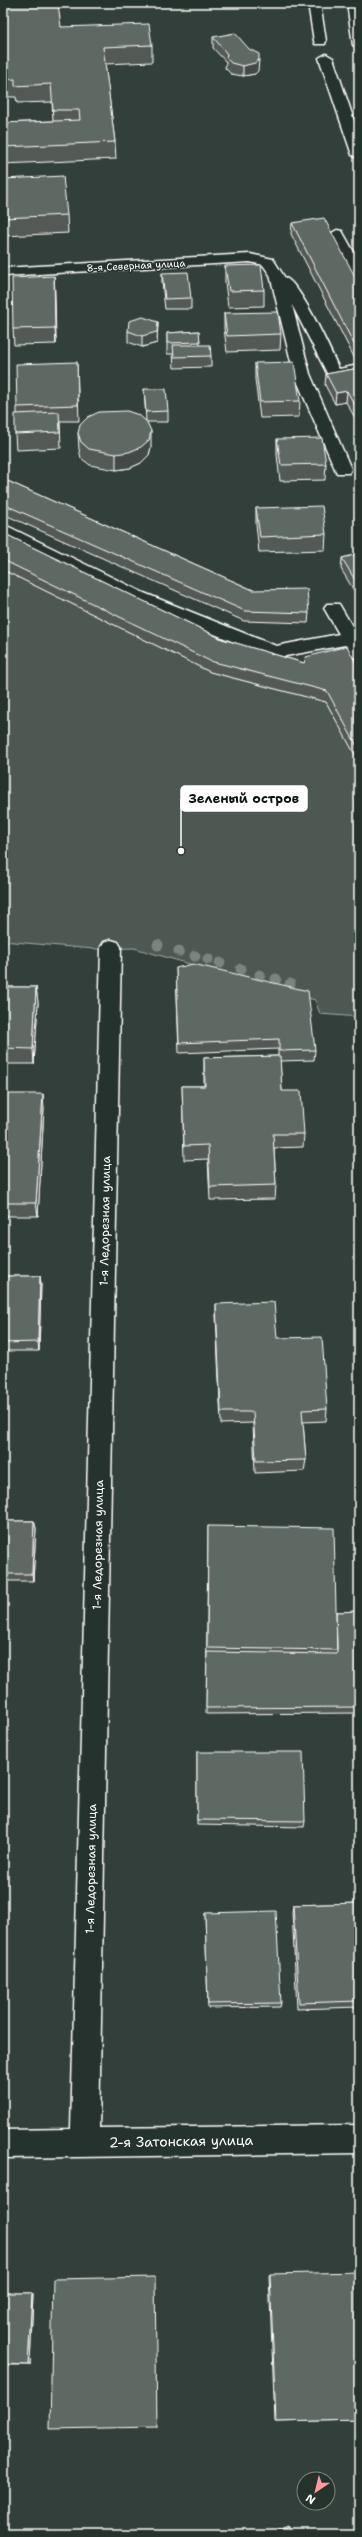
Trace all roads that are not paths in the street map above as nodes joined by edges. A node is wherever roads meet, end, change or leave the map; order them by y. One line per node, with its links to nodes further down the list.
1 (314, 3): 3 (street)
2 (353, 3): 4 (street)
3 (320, 41)
4 (359, 45)
5 (326, 58): 6 (street)
6 (359, 155)
7 (337, 234): 10 (street)
8 (3, 272): 9 (street, 8-я Северная улица)
9 (277, 274): 11 (street); 12 (street)
10 (359, 275)
11 (359, 370)
12 (343, 469)
13 (3, 528): 15 (street)
14 (333, 608): 15 (street)
15 (350, 638): 16 (street)
16 (359, 654)
17 (111, 947): 19 (street, 1-я Ледорезная улица)
18 (359, 2139): 19 (street, 2-я Затонская улица)
19 (85, 2142): 20 (street, 2-я Затонская улица)
20 (3, 2144)

